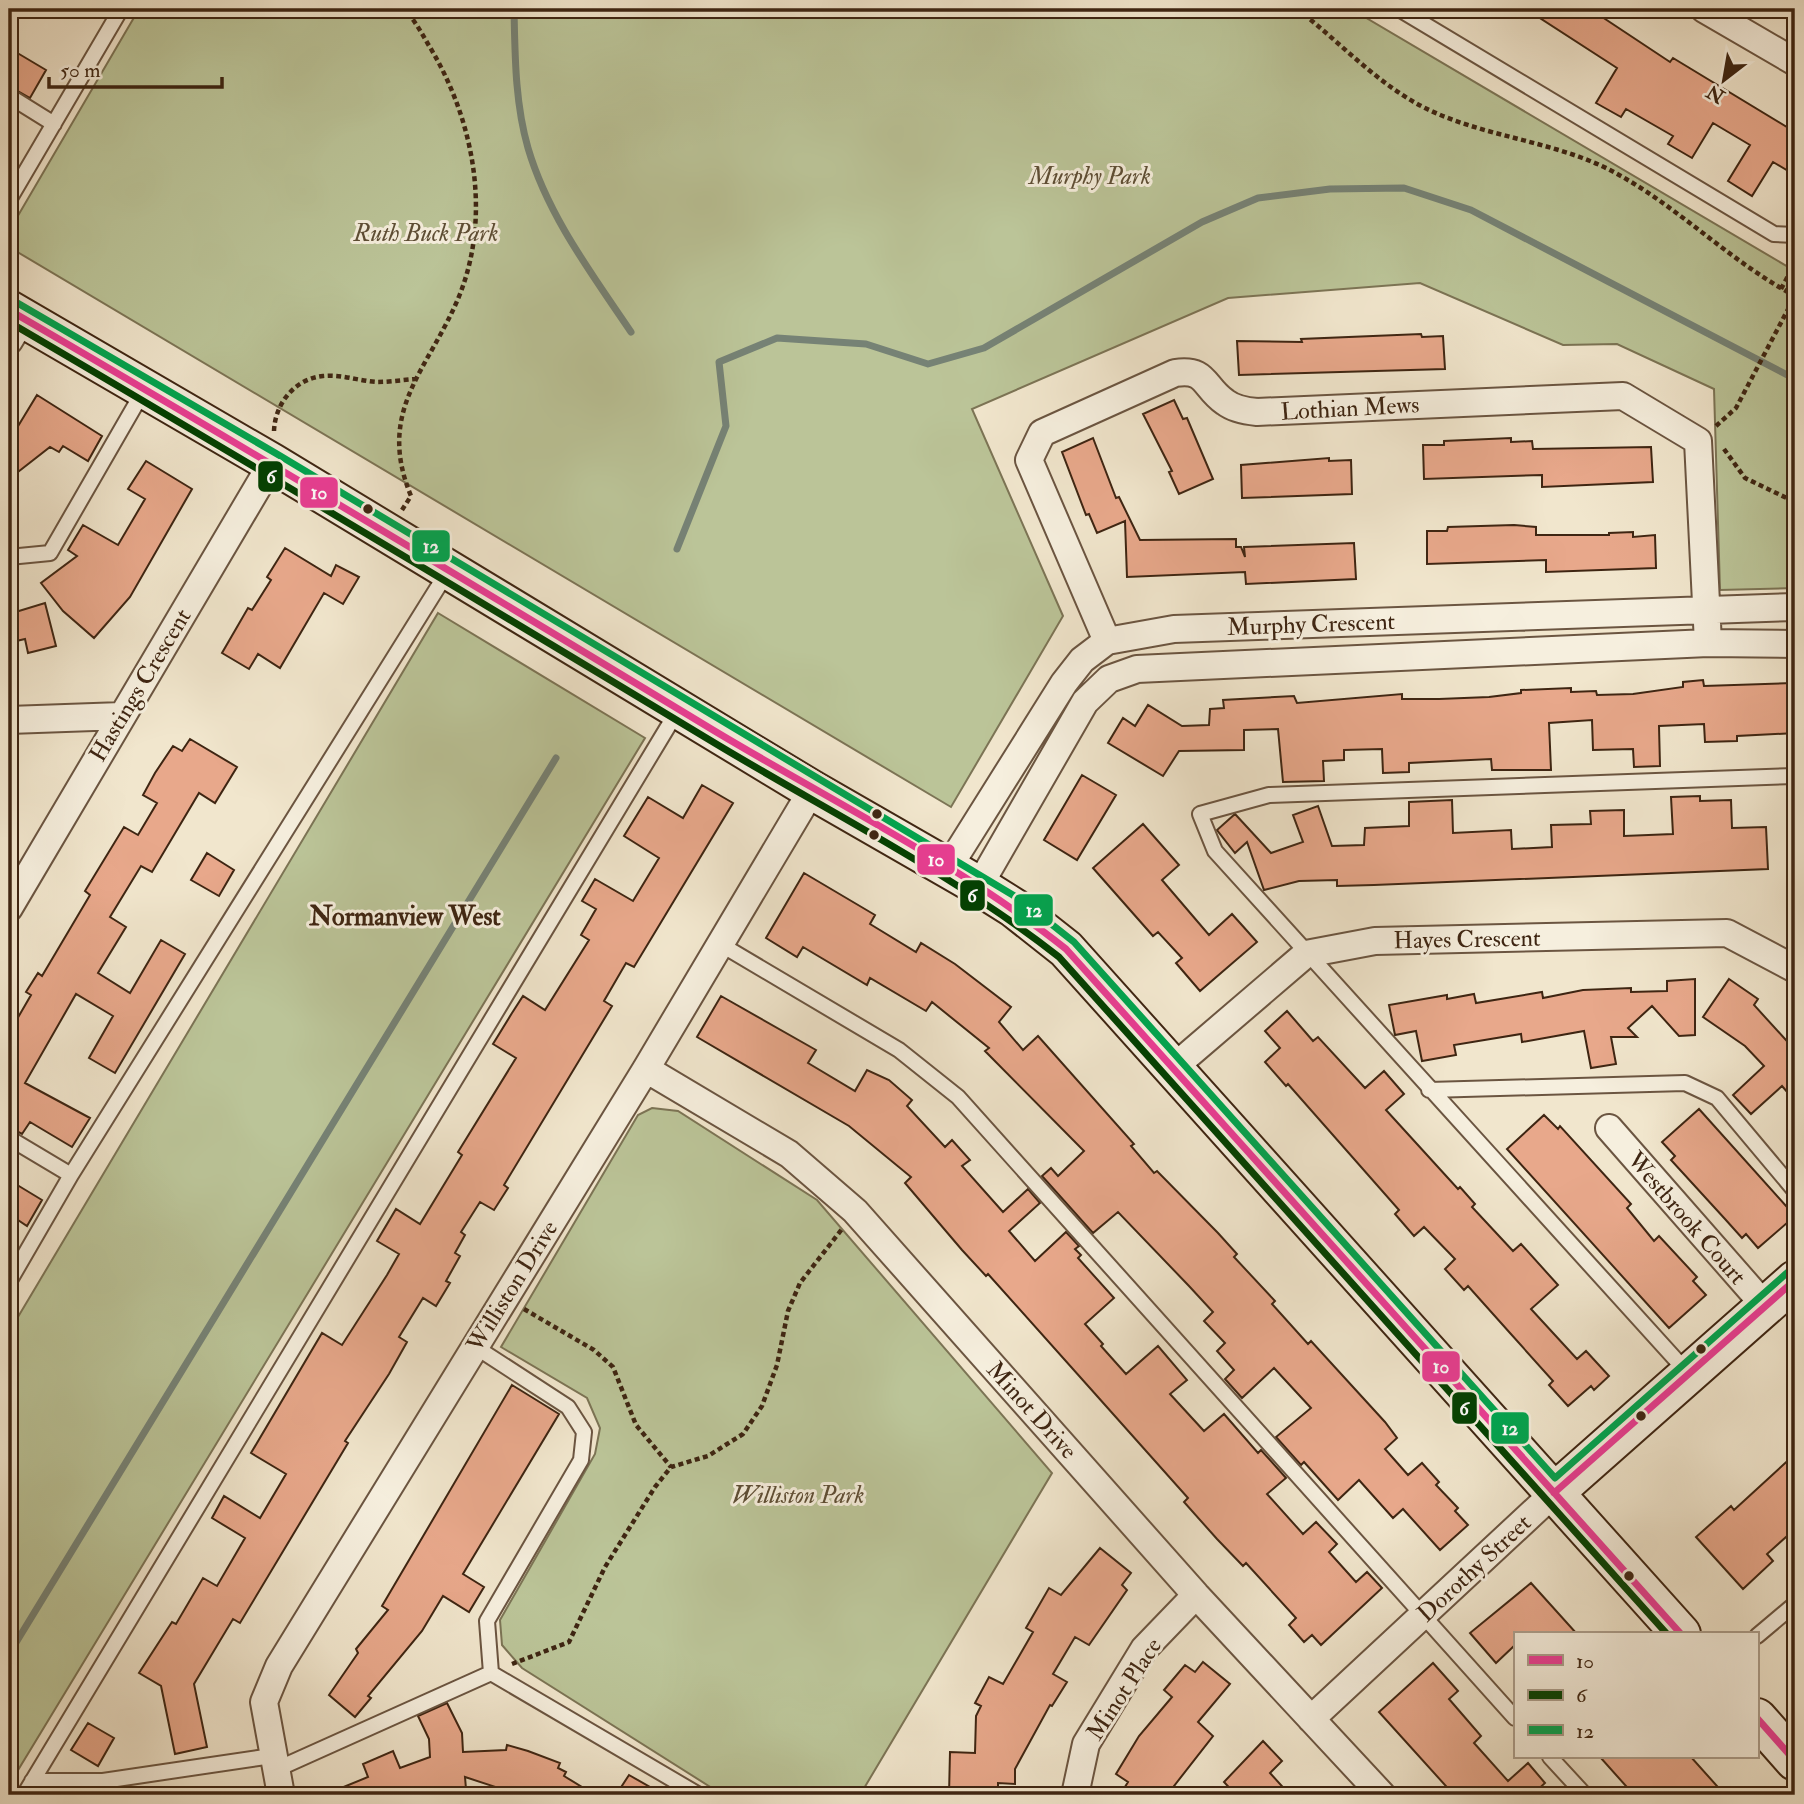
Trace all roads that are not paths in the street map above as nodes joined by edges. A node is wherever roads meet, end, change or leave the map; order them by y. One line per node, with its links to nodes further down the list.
1 (121, 9): 6 (lane)
2 (1399, 9): 8 (lane)
3 (1719, 12): 4 (street)
4 (1795, 62)
5 (9, 96): 6 (lane)
6 (54, 124): 7 (lane)
7 (9, 200)
8 (1795, 235)
9 (13, 323): 10 (street)
10 (145, 388): 11 (street); 12 (lane)
11 (272, 463): 13 (street); 20 (street, Hastings Crescent)
12 (9, 557)
13 (448, 571): 19 (street); 35 (lane)
14 (1795, 607): 15 (street, Murphy Crescent)
15 (1707, 610): 16 (street, Murphy Crescent); 16 (street, Lothian Mews); 17 (street, Lothian Mews)
16 (1107, 640): 25 (street)
17 (1708, 643): 18 (street, Murphy Crescent); 25 (street, Murphy Crescent)
18 (1795, 644)
19 (678, 709): 23 (street); 55 (lane)
20 (122, 716): 21 (street); 24 (street, Hastings Crescent)
21 (9, 720)
22 (1795, 776): 28 (lane)
23 (812, 790): 25 (street); 27 (street, Williston Drive)
24 (19, 873): 26 (street, Hastings Crescent)
25 (963, 877): 30 (street)
26 (9, 908)
27 (720, 944): 31 (street, Williston Drive); 45 (lane)
28 (1306, 954): 29 (street, Hayes Crescent); 30 (street, Hayes Crescent); 32 (lane)
29 (1795, 969)
30 (1173, 1068): 42 (street)
31 (646, 1069): 40 (street, Williston Drive); 43 (street, Minot Drive)
32 (1429, 1090): 36 (lane); 41 (lane)
33 (1609, 1128): 39 (street, Westbrook Court)
34 (9, 1138): 35 (lane)
35 (71, 1175): 38 (lane)
36 (1795, 1191)
37 (1795, 1280): 39 (street, Dorothy Street)
38 (9, 1282)
39 (1766, 1307): 41 (street, Dorothy Street)
40 (474, 1346): 48 (lane); 54 (street, Williston Drive)
41 (1688, 1373): 42 (street, Dorothy Street)
42 (1555, 1493): 45 (street, Dorothy Street); 46 (street)
43 (1196, 1595): 50 (street, Minot Drive); 59 (street, Minot Place)
44 (1795, 1604): 47 (lane)
45 (1423, 1616): 49 (lane); 50 (street, Dorothy Street)
46 (1679, 1632)
47 (1758, 1635)
48 (491, 1673): 54 (lane); 58 (lane)
49 (1514, 1717)
50 (1311, 1719): 60 (street, Minot Drive)
51 (1758, 1719): 53 (street)
52 (1551, 1758): 61 (lane)
53 (1795, 1761)
54 (273, 1763): 55 (lane); 57 (street, Williston Drive)
55 (32, 1781): 56 (lane)
56 (24, 1795)
57 (281, 1795)
58 (699, 1795)
59 (1075, 1795)
60 (1382, 1795)
61 (1585, 1795)

